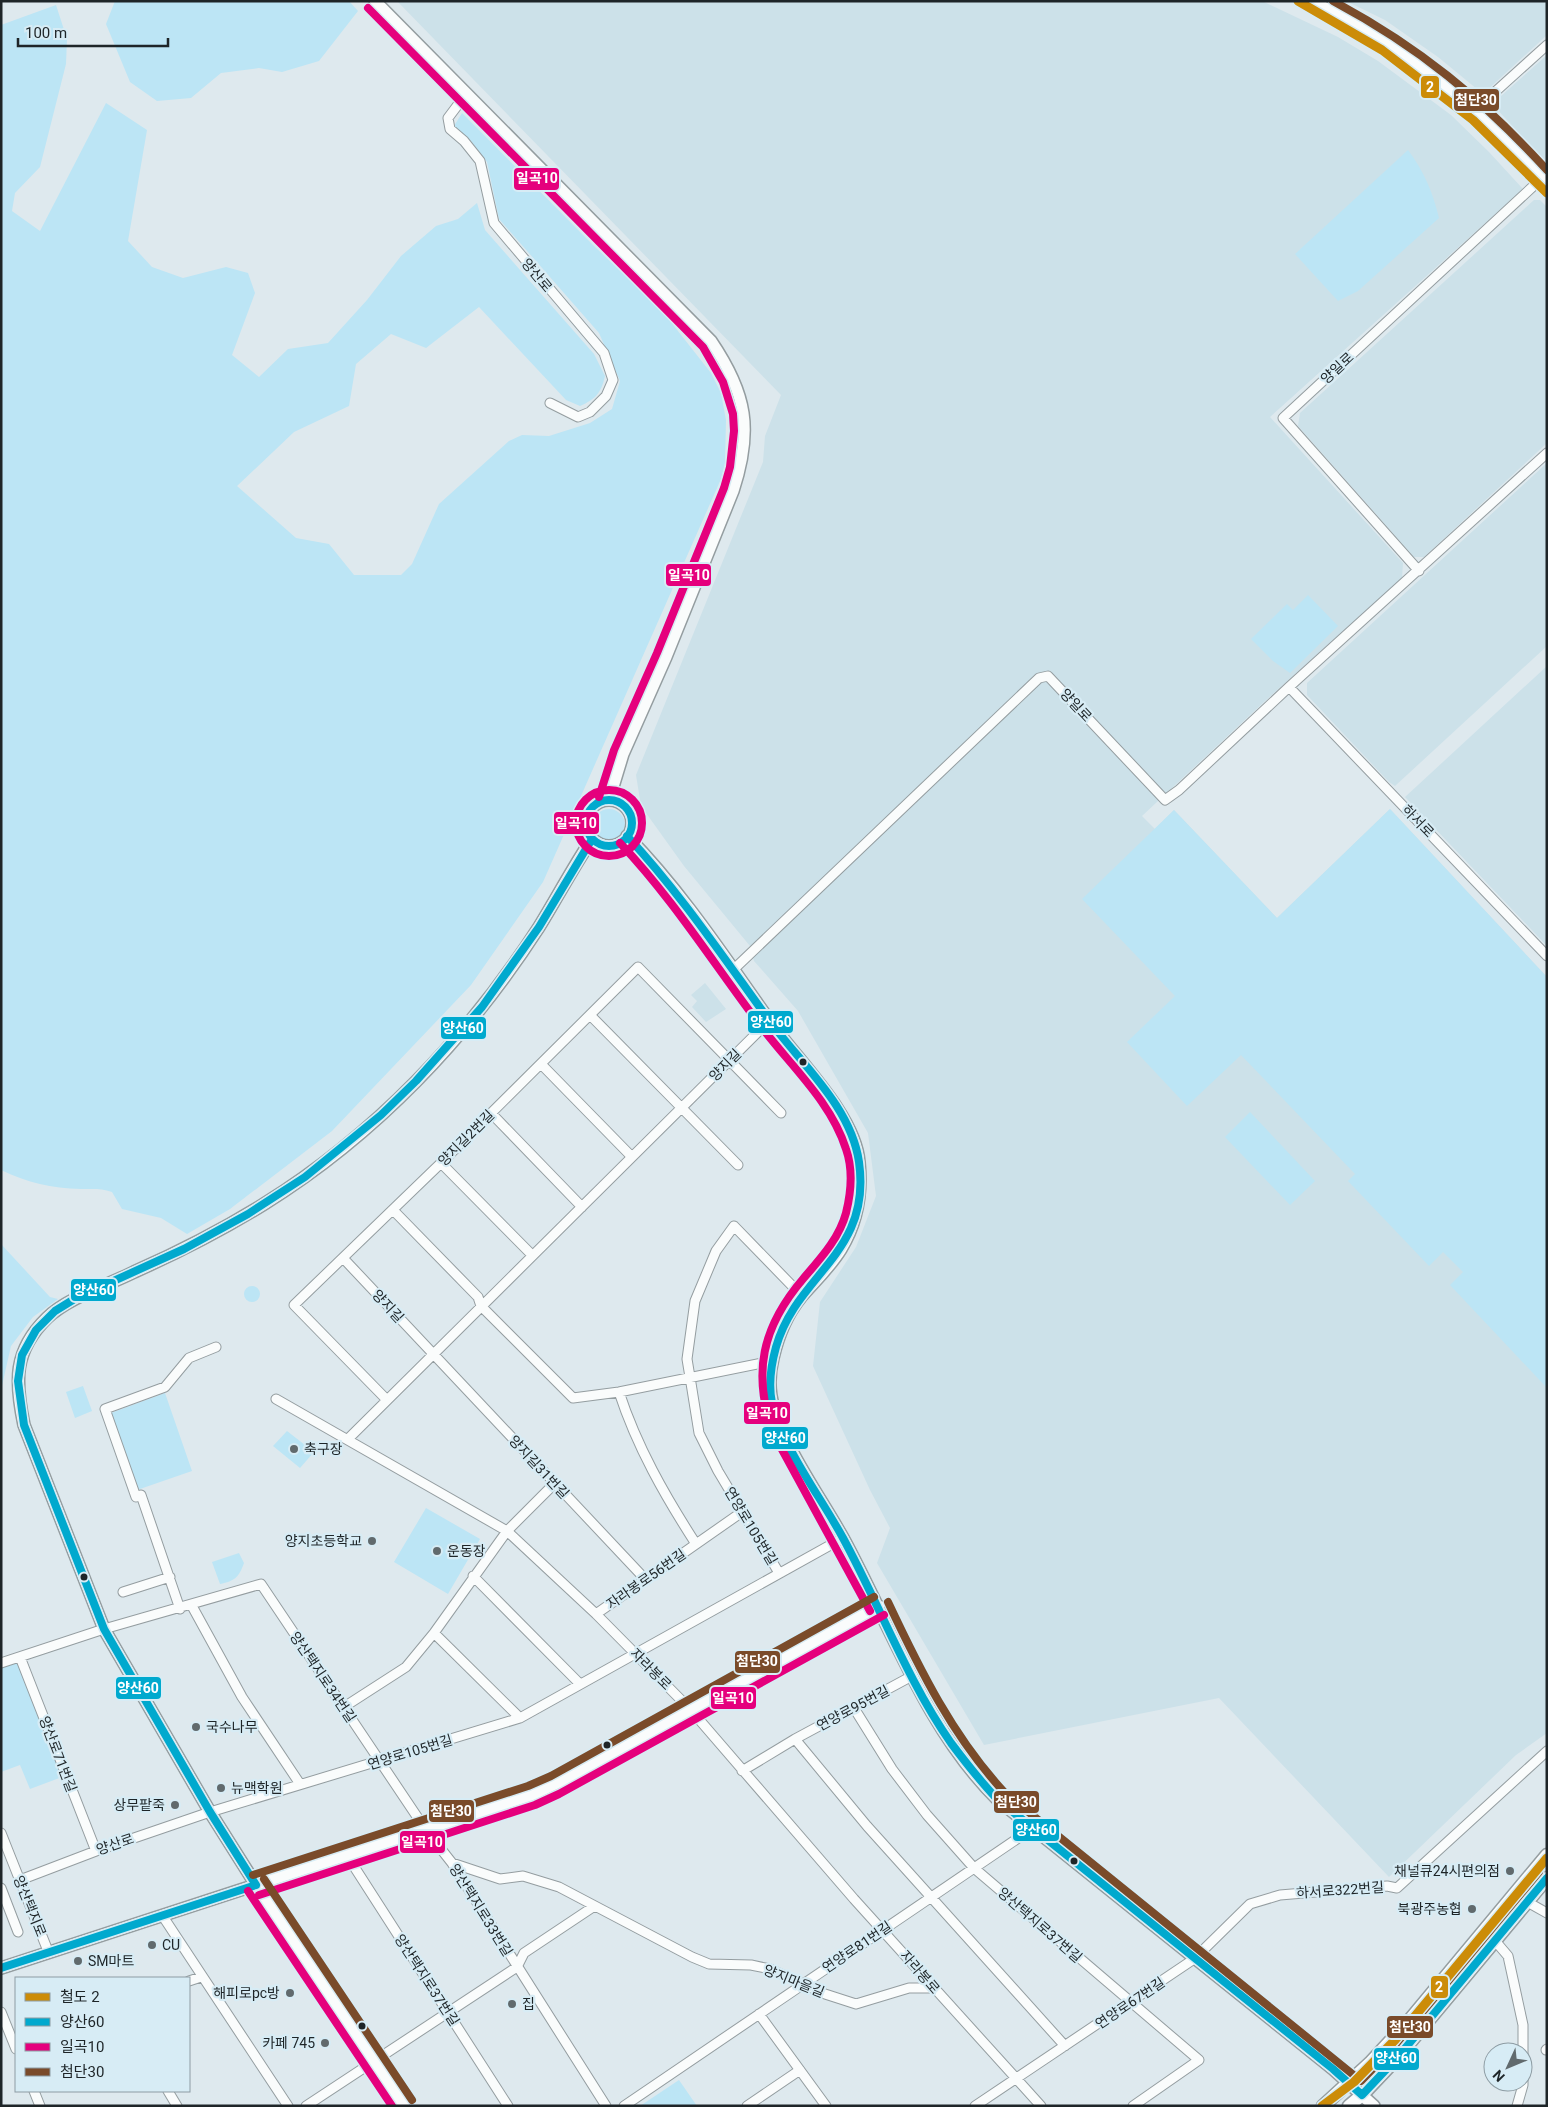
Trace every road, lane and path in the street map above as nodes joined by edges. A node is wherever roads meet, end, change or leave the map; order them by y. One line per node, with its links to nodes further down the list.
1 (375, 1): 4 (street)
2 (1311, 1): 5 (main road, 양일로)
3 (1547, 45): 5 (street)
4 (466, 94): 7 (street, 양산로); 11 (street)
5 (1475, 110): 6 (main road, 양일로)
6 (1544, 182): 9 (street, 양일로)
7 (550, 403)
8 (1547, 453): 9 (street, 양일로)
9 (1419, 571): 10 (street, 양일로)
10 (1289, 687): 14 (street, 하서로); 15 (street, 양일로)
11 (609, 800): 12 (street); 13 (street)
12 (627, 836): 13 (street); 15 (street)
13 (592, 839): 54 (street)
14 (1547, 956)
15 (734, 970): 17 (street)
16 (590, 1015): 18 (street, 양지길2번길); 19 (street, 양지길2번길); 20 (street)
17 (769, 1021): 18 (street, 양지길); 30 (street)
18 (728, 1062): 20 (street, 양지길); 22 (street)
19 (541, 1064): 21 (street, 양지길2번길); 23 (street)
20 (682, 1108): 23 (street, 양지길); 25 (street)
21 (491, 1113): 24 (street, 양지길2번길); 26 (street)
22 (781, 1113)
23 (632, 1157): 26 (street, 양지길)
24 (442, 1163): 27 (street, 양지길2번길); 28 (street)
25 (738, 1165)
26 (582, 1207): 28 (street, 양지길)
27 (393, 1210): 29 (street, 양지길2번길); 31 (street)
28 (532, 1255): 31 (street, 양지길)
29 (343, 1258): 33 (street, 양지길); 38 (street, 양지길2번길)
30 (802, 1296): 34 (street); 35 (street, 연양로105번길)
31 (482, 1306): 33 (street, 양지길); 36 (street)
32 (216, 1347): 47 (street)
33 (433, 1354): 38 (street, 양지길); 40 (street, 양지길31번길)
34 (772, 1362): 35 (street); 43 (street)
35 (690, 1377): 36 (street); 41 (street, 연양로105번길)
36 (620, 1392): 44 (street, 자라봉로56번길)
37 (276, 1399): 39 (street, 자라봉로)
38 (386, 1400): 39 (street, 양지길)
39 (348, 1439): 42 (street, 자라봉로)
40 (555, 1483): 42 (street); 48 (street, 양지길31번길)
41 (742, 1512): 44 (street, 자라봉로56번길); 45 (street, 연양로105번길)
42 (507, 1532): 46 (street); 53 (street, 자라봉로)
43 (843, 1538): 45 (street, 연양로105번길); 51 (street)
44 (696, 1544): 48 (street, 자라봉로56번길)
45 (779, 1573): 56 (street, 연양로105번길)
46 (473, 1576): 55 (street); 60 (street)
47 (170, 1577): 49 (street); 52 (street)
48 (646, 1580): 53 (street, 자라봉로56번길)
49 (123, 1592)
50 (192, 1606): 52 (street, 양산택지로34번길); 61 (street, 양산택지로34번길); 69 (street)
51 (878, 1606): 59 (street); 63 (street, 양산택지로)
52 (180, 1609): 54 (street, 양산택지로34번길)
53 (596, 1614): 56 (street, 자라봉로)
54 (104, 1629): 57 (street); 70 (street)
55 (434, 1633): 61 (street); 64 (street)
56 (636, 1655): 60 (street, 연양로105번길); 63 (street, 자라봉로)
57 (20, 1657): 58 (street); 74 (street, 양산로71번길)
58 (1, 1663)
59 (912, 1676): 62 (street, 연양로95번길); 71 (street)
60 (580, 1684): 64 (street, 연양로105번길)
61 (344, 1707): 67 (street, 양산택지로34번길)
62 (854, 1708): 65 (street, 연양로95번길); 78 (street, 양산택지로37번길)
63 (690, 1709): 68 (street, 자라봉로); 72 (street, 양산택지로)
64 (520, 1718): 67 (street, 연양로105번길)
65 (794, 1739): 68 (street, 연양로95번길); 84 (street)
66 (1547, 1751): 94 (street, 하서로322번길)
67 (380, 1761): 69 (street, 연양로105번길); 72 (street, 양산택지로34번길)
68 (742, 1771): 90 (street, 자라봉로)
69 (300, 1784): 70 (street, 연양로105번길)
70 (210, 1812): 74 (street, 양산로); 81 (street)
71 (1033, 1828): 78 (street, 연양로81번길); 94 (street)
72 (426, 1830): 75 (street, 양산택지로); 77 (street, 양산택지로33번길)
73 (1, 1833): 80 (street, 양산택지로)
74 (96, 1850): 80 (street, 양산로)
75 (346, 1854): 81 (street, 양산택지로); 103 (street, 양산택지로37번길)
76 (1547, 1855): 83 (main road)
77 (452, 1863): 86 (street, 양지마을길); 95 (street, 양산택지로33번길)
78 (974, 1868): 84 (street, 연양로81번길); 101 (street, 양산택지로37번길)
79 (1547, 1878): 85 (main road)
80 (20, 1880): 93 (street, 양산택지로)
81 (256, 1885): 88 (street, 양산택지로); 107 (street)
82 (1, 1888): 91 (street)
83 (1513, 1894): 85 (street); 89 (main road)
84 (931, 1898): 90 (street, 연양로81번길); 106 (street)
85 (1526, 1903): 87 (street); 92 (main road)
86 (593, 1907): 95 (street); 99 (street, 양지마을길)
87 (1547, 1914)
88 (162, 1915): 93 (street, 양산택지로); 97 (street)
89 (1485, 1929): 92 (street); 110 (main road)
90 (884, 1930): 99 (street, 연양로81번길); 100 (street, 자라봉로)
91 (18, 1932)
92 (1496, 1940): 113 (main road); 130 (street)
93 (48, 1951): 96 (street, 양산택지로)
94 (1194, 1959): 101 (street, 연양로67번길); 110 (street)
95 (517, 1966): 103 (street, 양산택지로33번길); 120 (street, 양산택지로33번길)
96 (1, 1968)
97 (201, 1977): 98 (street); 116 (street)
98 (190, 1981)
99 (803, 1984): 100 (street, 양지마을길); 104 (street, 연양로81번길)
100 (933, 1988): 109 (street, 자라봉로)
101 (1130, 2003): 106 (street, 연양로67번길); 126 (street, 양산택지로37번길)
102 (1, 2012): 105 (street)
103 (448, 2012): 107 (street, 양산택지로33번길); 119 (street, 양산택지로37번길)
104 (759, 2014): 108 (street); 121 (street, 연양로81번길)
105 (14, 2038)
106 (1065, 2046): 109 (street, 연양로67번길)
107 (373, 2061): 117 (street); 118 (street)
108 (800, 2070): 122 (street); 123 (street)
109 (1016, 2078): 124 (street, 연양로67번길); 125 (street, 자라봉로)
110 (1349, 2083): 113 (street); 127 (main road)
111 (34, 2092): 114 (street)
112 (169, 2092): 115 (street)
113 (1362, 2095): 128 (main road); 129 (street)
114 (40, 2106)
115 (177, 2106)
116 (288, 2106)
117 (306, 2106)
118 (404, 2106)
119 (508, 2106)
120 (606, 2106)
121 (624, 2106)
122 (747, 2106)
123 (826, 2106)
124 (975, 2106)
125 (1041, 2106)
126 (1133, 2106)
127 (1323, 2106)
128 (1349, 2106)
129 (1374, 2106)
130 (1517, 2106)

